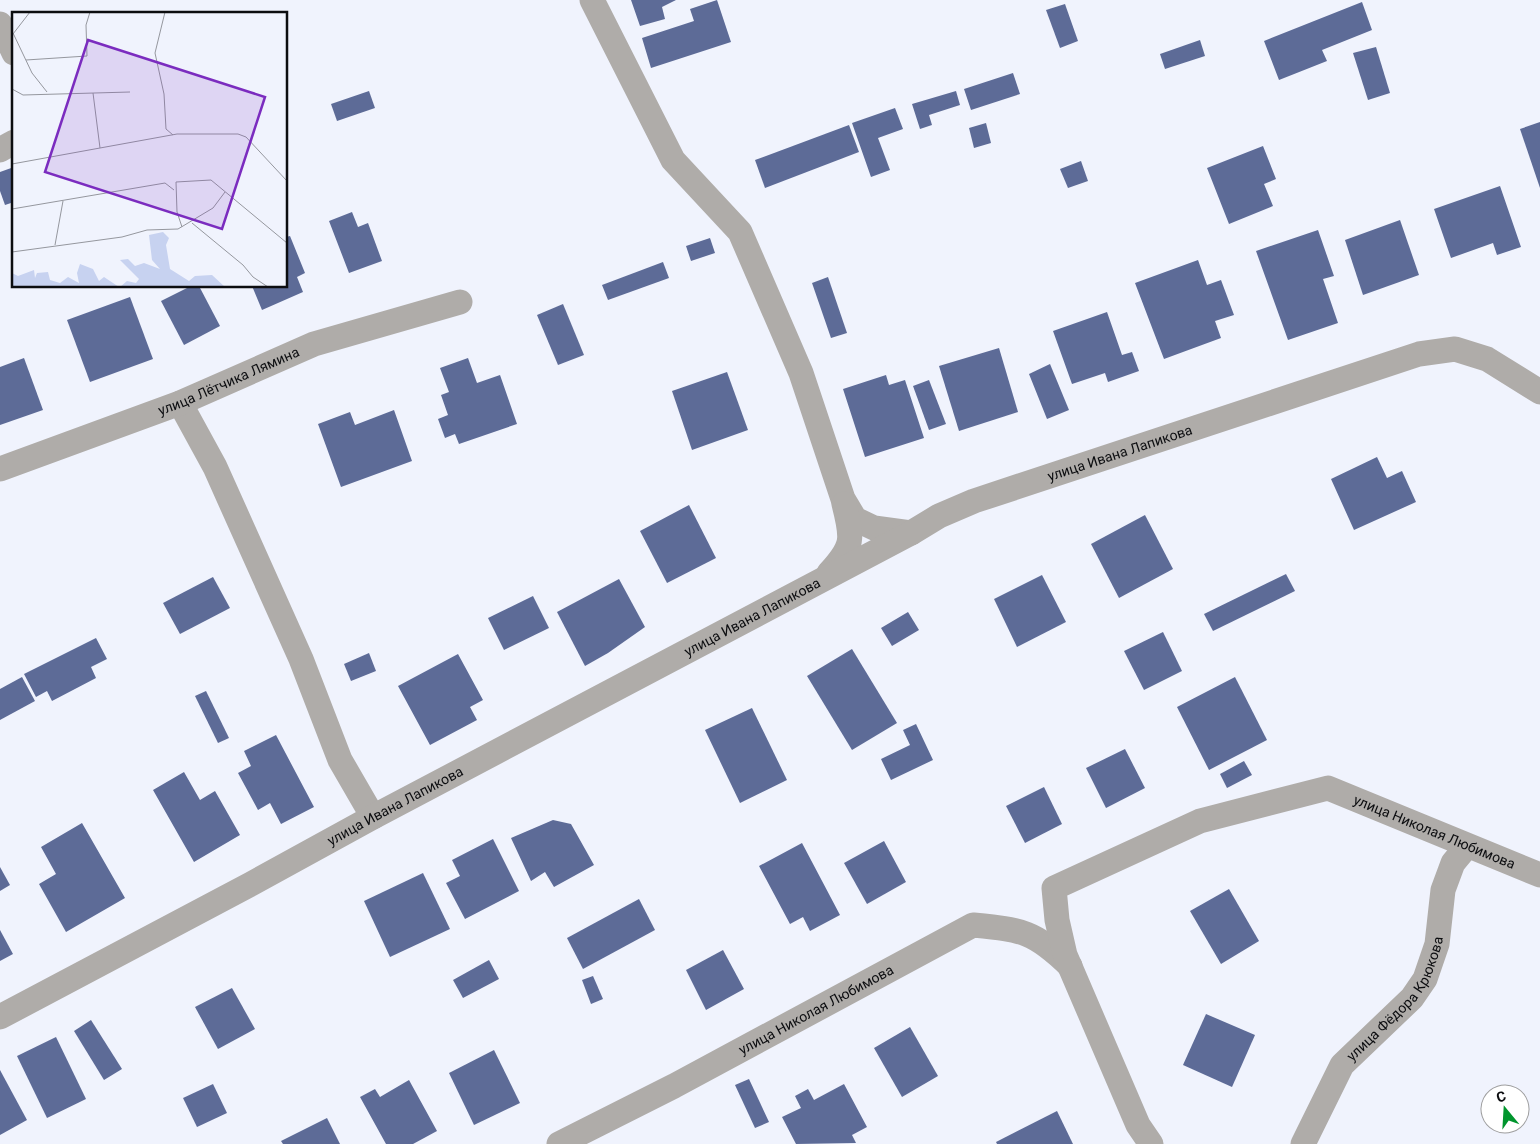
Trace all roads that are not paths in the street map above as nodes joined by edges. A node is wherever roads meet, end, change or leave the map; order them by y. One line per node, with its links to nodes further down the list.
1 (592, 0): 10 (street)
2 (0, 24): 3 (street)
3 (12, 49)
4 (12, 143): 5 (street)
5 (0, 150)
6 (460, 302): 8 (street, улица Лётчика Лямина)
7 (1540, 392): 11 (street, улица Ивана Лапикова)
8 (180, 403): 9 (street, улица Лётчика Лямина); 13 (street)
9 (0, 469)
10 (843, 499): 11 (street); 12 (street)
11 (911, 533): 12 (street, улица Ивана Лапикова)
12 (824, 579): 13 (street, улица Ивана Лапикова)
13 (373, 817): 17 (street, улица Ивана Лапикова)
14 (1467, 846): 15 (street, улица Николая Любимова); 16 (street, улица Николая Любимова); 20 (street, улица Фёдора Крюкова)
15 (1540, 875)
16 (1071, 967): 18 (street, улица Николая Любимова); 19 (street)
17 (0, 1017)
18 (559, 1144)
19 (1151, 1144)
20 (1303, 1144)

